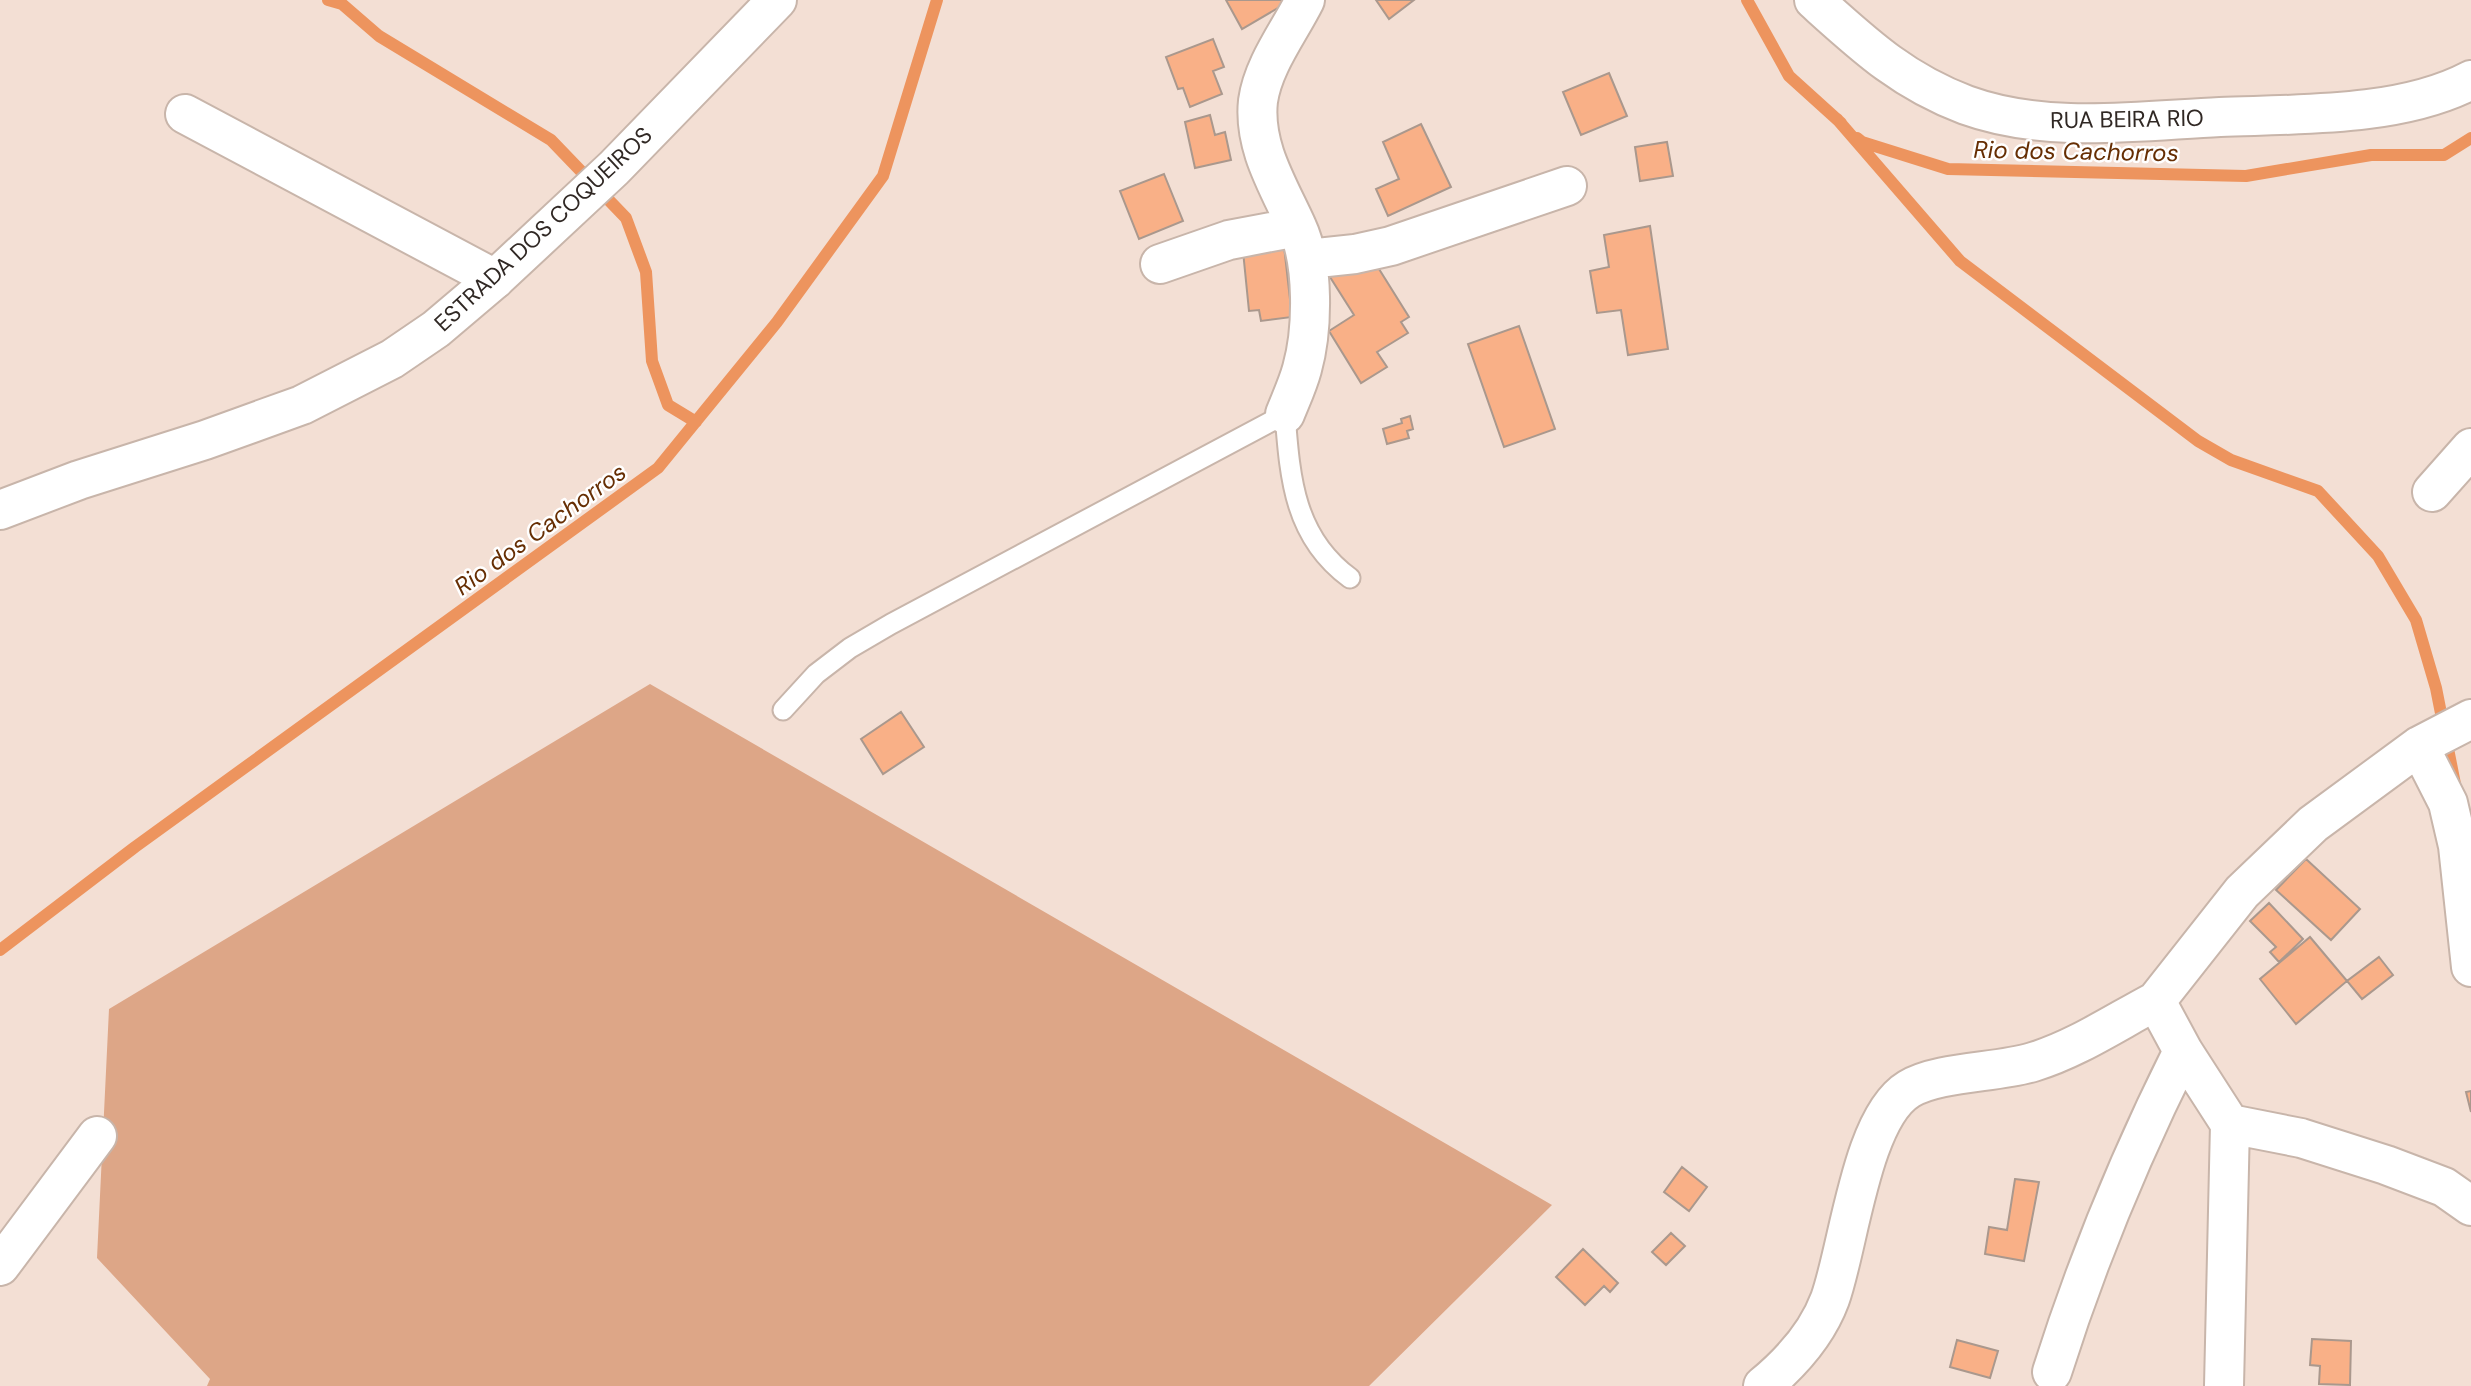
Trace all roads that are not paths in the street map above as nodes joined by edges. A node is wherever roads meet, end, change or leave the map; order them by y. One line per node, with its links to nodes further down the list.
1 (777, 0): 9 (street, ESTRADA DOS COQUEIROS)
2 (1305, 0): 7 (street)
3 (1815, 0): 4 (street, RUA BEIRA RIO)
4 (2471, 79)
5 (185, 114): 9 (street)
6 (1567, 186): 7 (street)
7 (1302, 243): 8 (street); 10 (street)
8 (1160, 264)
9 (495, 279): 13 (street, ESTRADA DOS COQUEIROS)
10 (1285, 414): 14 (lane); 15 (lane)
11 (2471, 448): 12 (street)
12 (2432, 492)
13 (0, 510)
14 (1350, 578)
15 (783, 710)
16 (2471, 719): 17 (street)
17 (2424, 744): 18 (street); 19 (street)
18 (2471, 967)
19 (2156, 1001): 20 (street); 26 (street)
20 (2183, 1051): 21 (street); 25 (street)
21 (2230, 1124): 23 (street); 27 (street)
22 (97, 1136): 24 (street)
23 (2471, 1206)
24 (0, 1266)
25 (2052, 1371)
26 (1763, 1386)
27 (2224, 1386)

